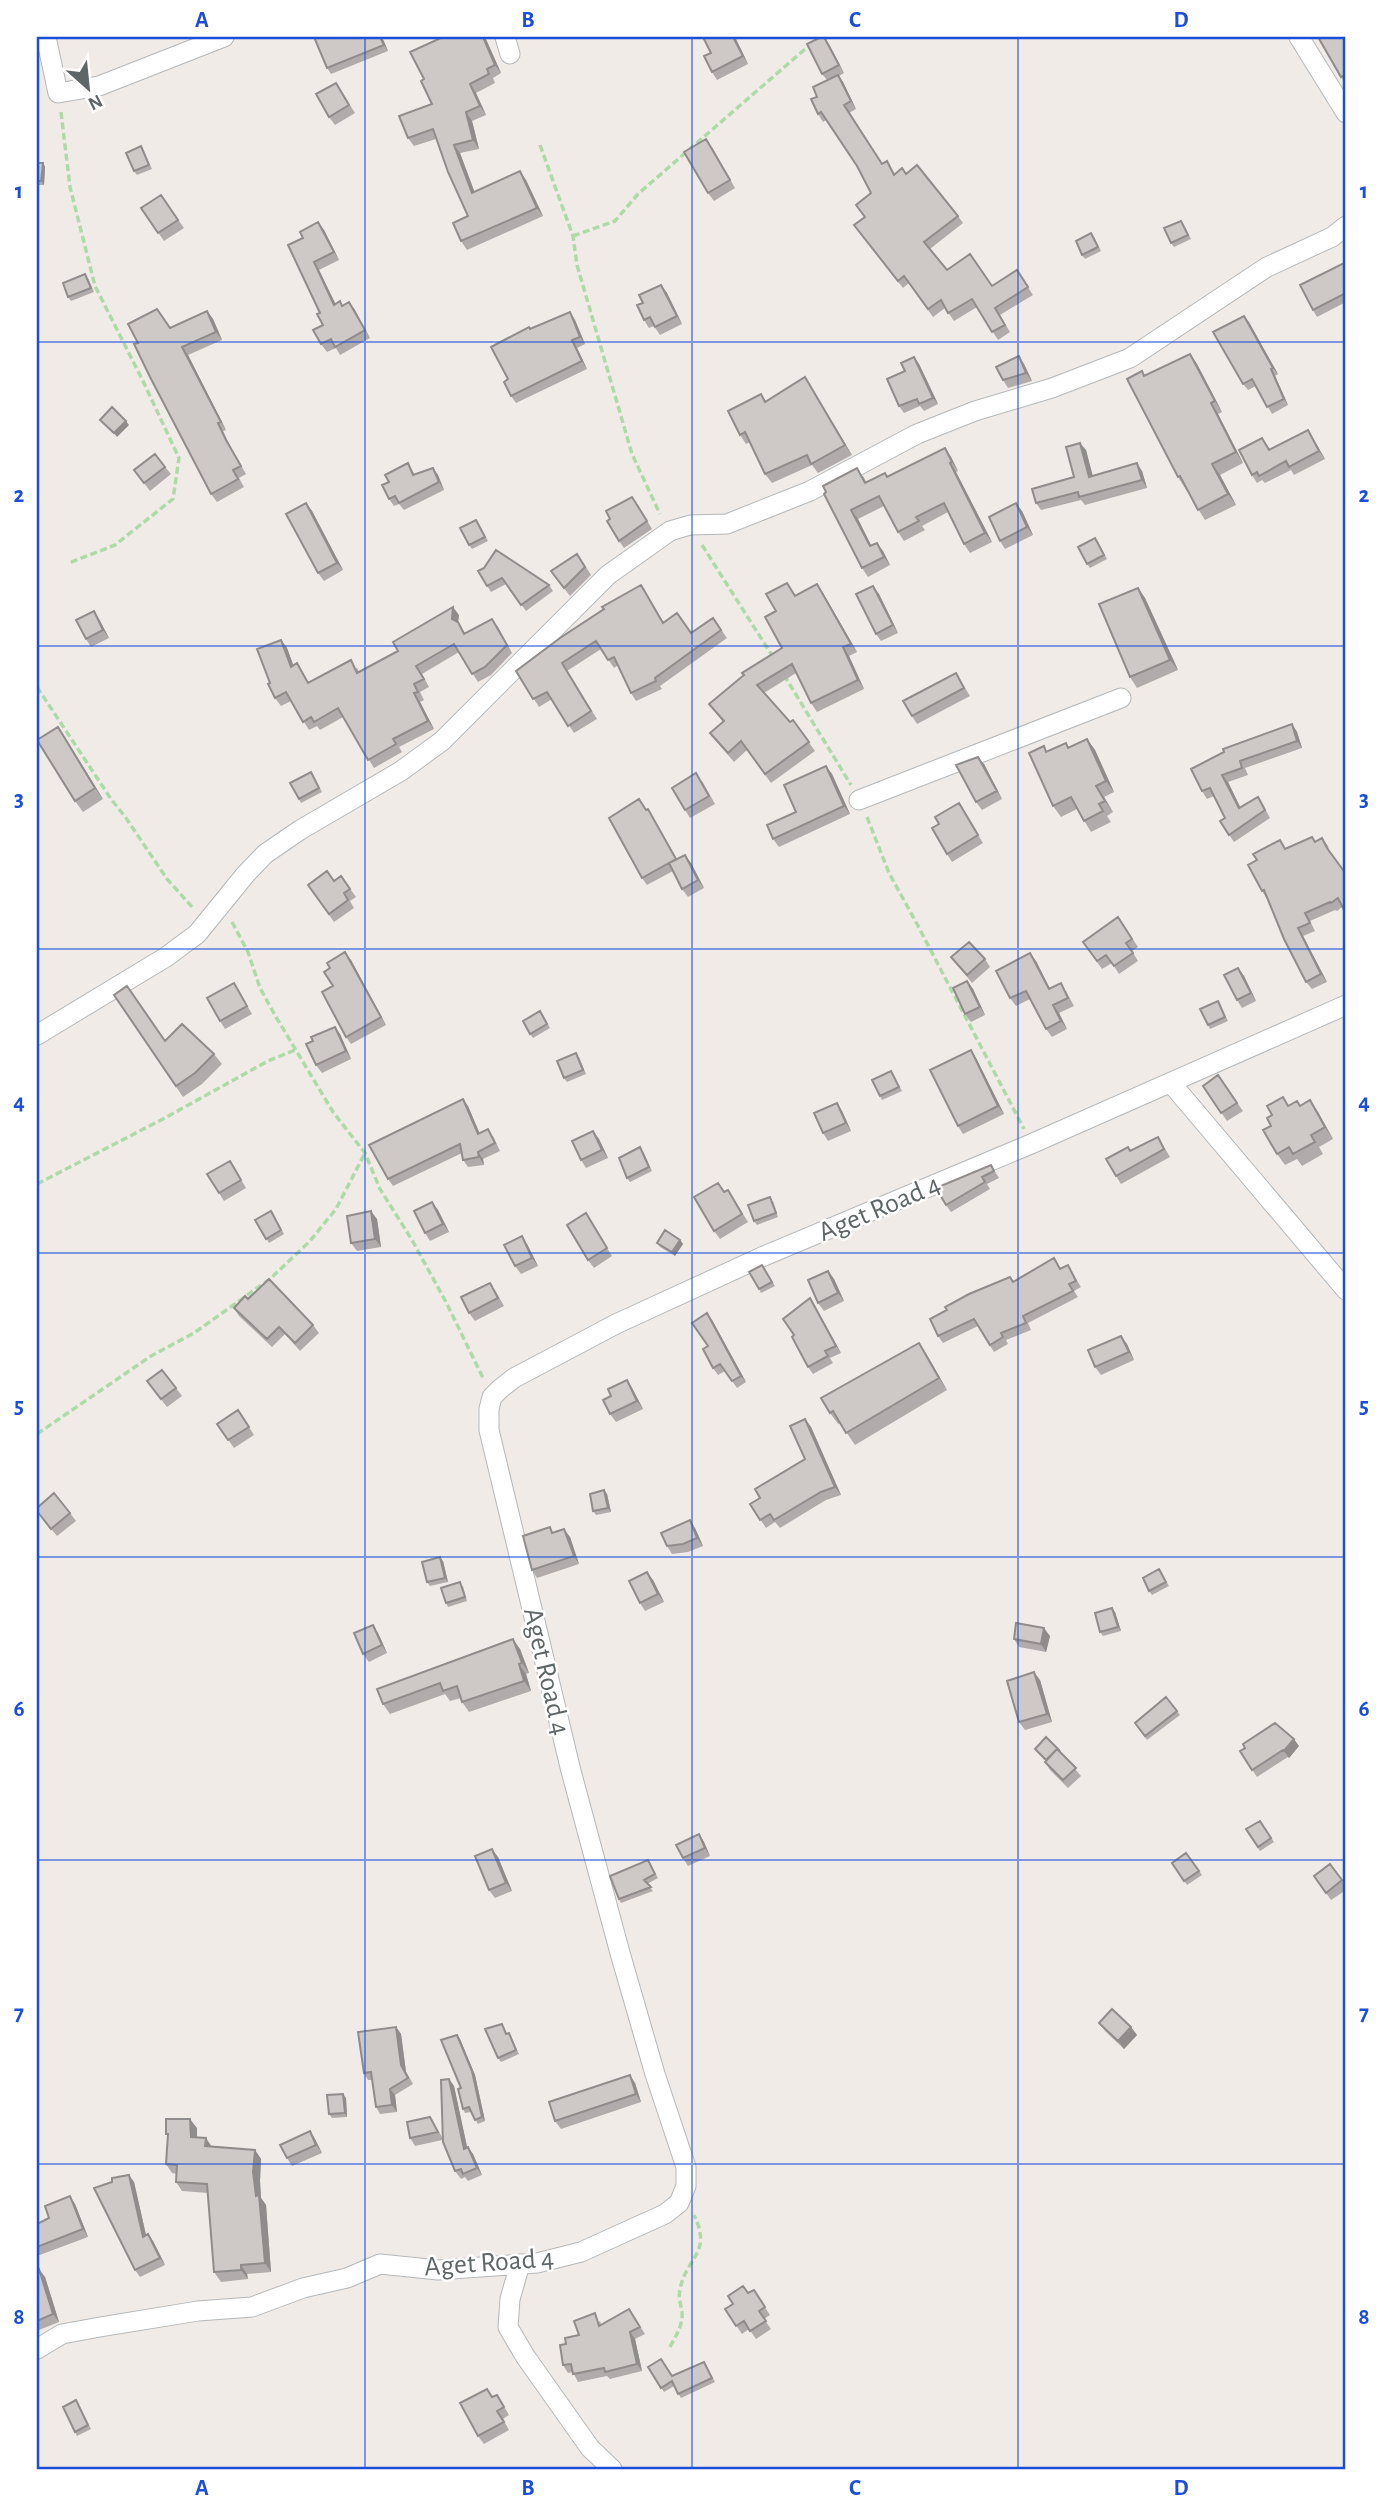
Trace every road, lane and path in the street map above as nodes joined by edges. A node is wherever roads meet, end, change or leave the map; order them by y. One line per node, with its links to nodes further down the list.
1 (46, 37): 5 (street)
2 (224, 37): 5 (street)
3 (819, 37): 9 (path)
4 (1299, 37): 6 (street)
5 (58, 93): 12 (path)
6 (1346, 113)
7 (540, 145): 9 (path)
8 (1346, 226): 10 (street)
9 (573, 236): 11 (path)
10 (690, 525): 11 (street); 13 (path)
11 (670, 531): 18 (street)
12 (69, 564)
13 (774, 659)
14 (781, 670): 17 (path)
15 (37, 687): 19 (path)
16 (1121, 698): 17 (street)
17 (859, 800): 24 (path)
18 (224, 904): 19 (street); 22 (path)
19 (211, 919): 21 (street)
20 (1346, 1006): 23 (street, Aget Road 4)
21 (37, 1035)
22 (295, 1050): 25 (path); 26 (path)
23 (1171, 1083): 24 (street, Aget Road 4); 27 (street)
24 (1031, 1144): 28 (street, Aget Road 4)
25 (365, 1153): 28 (path); 29 (path)
26 (37, 1184)
27 (1346, 1290)
28 (492, 1397): 30 (street, Aget Road 4)
29 (37, 1434)
30 (682, 2195): 31 (street, Aget Road 4); 32 (path)
31 (520, 2264): 33 (street, Aget Road 4); 34 (street)
32 (670, 2347)
33 (37, 2349)
34 (612, 2469)

